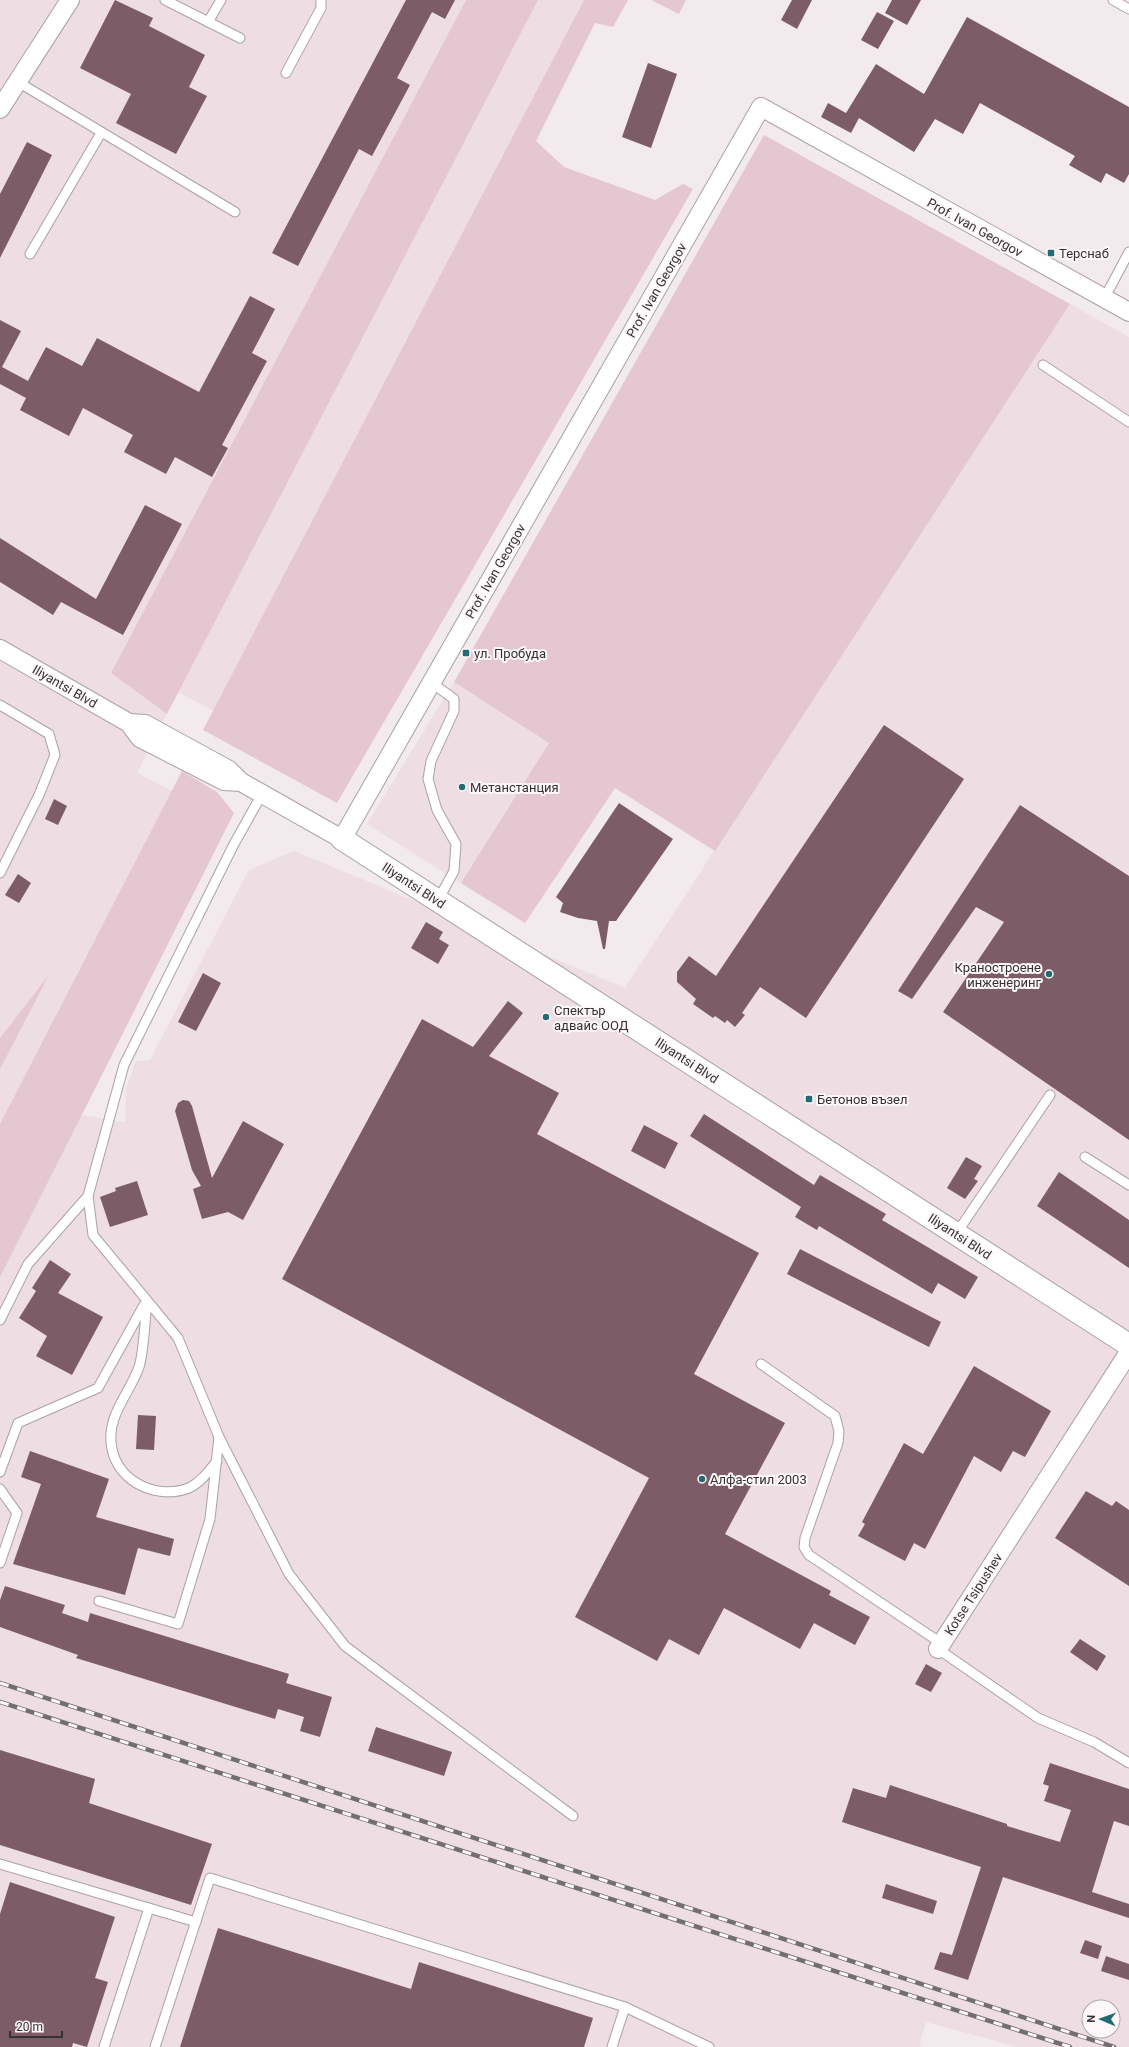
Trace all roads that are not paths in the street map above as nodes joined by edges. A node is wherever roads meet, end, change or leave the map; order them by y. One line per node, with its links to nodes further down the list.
1 (70, 0): 10 (street)
2 (165, 0): 7 (lane)
3 (221, 0): 7 (lane)
4 (321, 0): 9 (lane)
5 (1113, 0): 6 (lane)
6 (1129, 8)
7 (208, 22): 8 (lane)
8 (240, 38)
9 (286, 73)
10 (18, 82): 11 (street); 12 (lane)
11 (0, 109)
12 (101, 133): 13 (lane); 15 (lane)
13 (235, 212)
14 (1129, 252): 16 (lane)
15 (30, 254)
16 (1104, 299): 17 (street, Prof. Ivan Georgov); 21 (street, Prof. Ivan Georgov)
17 (1129, 312)
18 (1043, 365): 19 (lane)
19 (1129, 422)
20 (0, 649): 23 (street, Iliyantsi Blvd)
21 (432, 683): 24 (street, Prof. Ivan Georgov); 26 (lane)
22 (0, 705): 25 (lane)
23 (262, 794): 24 (street, Iliyantsi Blvd); 30 (lane)
24 (342, 839): 26 (street, Iliyantsi Blvd)
25 (0, 873)
26 (438, 900): 31 (street, Iliyantsi Blvd)
27 (1050, 1095): 31 (lane)
28 (1085, 1157): 29 (lane)
29 (1129, 1185)
30 (88, 1196): 32 (lane); 33 (lane)
31 (956, 1234): 34 (street, Iliyantsi Blvd)
32 (147, 1300): 37 (lane); 38 (lane); 39 (lane)
33 (0, 1320)
34 (1129, 1344)
35 (1129, 1352): 43 (street, Kotse Tsipushev)
36 (761, 1364): 43 (lane)
37 (220, 1437): 38 (lane); 45 (lane)
38 (217, 1461): 42 (lane)
39 (0, 1472)
40 (0, 1489): 41 (lane)
41 (0, 1563)
42 (99, 1602)
43 (939, 1646): 44 (lane, Kotse Tsipushev)
44 (1129, 1763)
45 (573, 1816)
46 (0, 1864): 47 (lane)
47 (149, 1908): 48 (lane); 50 (lane)
48 (196, 1922): 49 (lane); 51 (lane)
49 (625, 2008): 52 (lane); 53 (lane)
50 (104, 2047)
51 (155, 2047)
52 (612, 2047)
53 (709, 2047)

